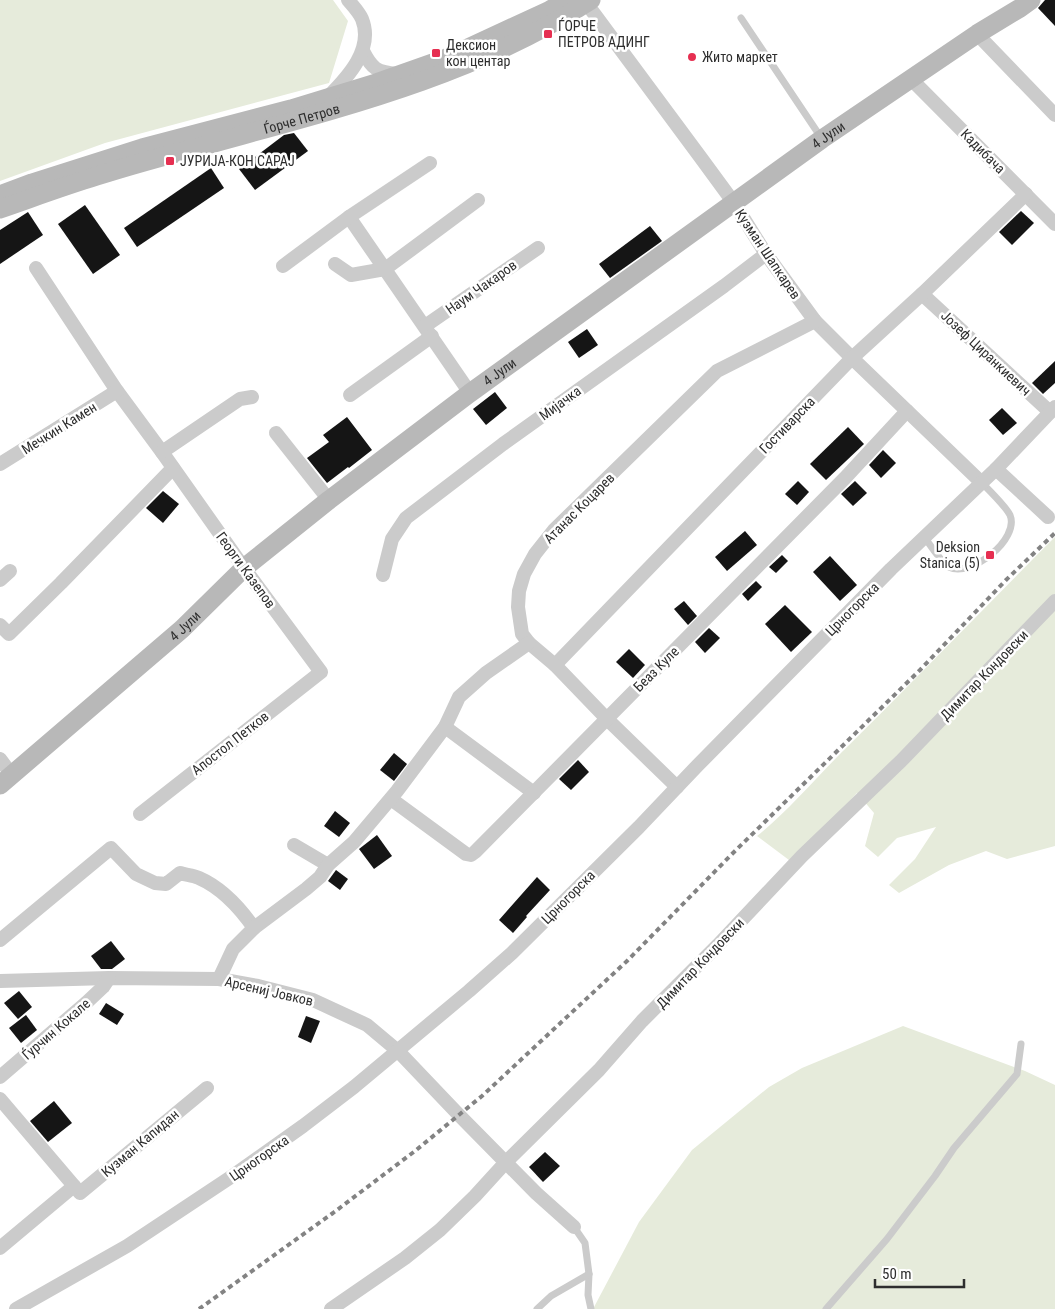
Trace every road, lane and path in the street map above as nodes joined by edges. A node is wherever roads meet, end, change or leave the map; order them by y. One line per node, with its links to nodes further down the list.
1 (348, 0): 7 (street)
2 (567, 0): 8 (street, Ѓорче Петров)
3 (1031, 0): 6 (street, 4 Јули)
4 (587, 1): 17 (street, Кузман Шапкарев); 18 (street, Ѓорче Петров)
5 (741, 18): 12 (lane)
6 (977, 34): 9 (street, 4 Јули); 11 (street)
7 (363, 51): 8 (street); 10 (street)
8 (400, 75): 10 (street, Ѓорче Петров)
9 (911, 79): 12 (street, 4 Јули); 14 (street, Кадибача)
10 (328, 98): 15 (street, Ѓорче Петров)
11 (1055, 115)
12 (822, 139): 17 (street, 4 Јули)
13 (430, 163): 19 (street)
14 (1026, 194): 20 (street, Кадибача); 27 (street, Гостиварска)
15 (0, 195)
16 (478, 200): 26 (street)
17 (734, 203): 22 (street, Кузман Шапкарев); 32 (street, 4 Јули)
18 (0, 209)
19 (349, 217): 24 (street); 26 (street)
20 (1055, 224)
21 (538, 248): 29 (street, Наум Чакаров)
22 (766, 254): 28 (street, Кузман Шапкарев); 47 (street, Мијачка)
23 (335, 264): 26 (street)
24 (283, 266)
25 (36, 268): 31 (street, Георги Казепов)
26 (385, 269): 29 (street)
27 (922, 294): 30 (street, Гостиварска); 36 (street, Јозеф Циранкиевич)
28 (815, 321): 30 (street, Кузман Шапкарев); 50 (street, Атанас Коцарев)
29 (428, 331): 32 (street); 33 (street, Наум Чакаров)
30 (852, 358): 35 (street, Кузман Шапкарев); 51 (street, Гостиварска)
31 (117, 391): 38 (street, Георги Казепов); 39 (street, Мечкин Камен)
32 (470, 393): 43 (street, 4 Јули)
33 (350, 395)
34 (252, 397): 38 (street)
35 (906, 410): 42 (street, Кузман Шапкарев); 53 (street, Беаз Куле)
36 (1053, 410): 41 (street, Црногорска)
37 (276, 433): 43 (street)
38 (162, 452): 40 (street, Георги Казепов)
39 (0, 464)
40 (173, 468): 46 (street, Георги Казепов); 49 (street)
41 (996, 469): 42 (street, Црногорска); 44 (street)
42 (982, 483): 45 (street, Црногорска); 45 (lane)
43 (328, 500): 46 (street, 4 Јули)
44 (1048, 517)
45 (925, 538): 57 (street, Црногорска)
46 (244, 568): 52 (street, Георги Казепов); 56 (street, 4 Јули)
47 (383, 574)
48 (1055, 601): 73 (street, Димитар Кондовски)
49 (0, 625)
50 (529, 644): 51 (street, Атанас Коцарев); 54 (street)
51 (555, 665): 53 (street, Атанас Коцарев)
52 (321, 672): 60 (street, Апостол Петков)
53 (607, 719): 57 (street, Атанас Коцарев); 58 (street, Беаз Куле)
54 (445, 727): 58 (street); 59 (street)
55 (0, 759): 56 (street)
56 (6, 780)
57 (676, 787): 69 (street, Црногорска)
58 (534, 793): 59 (street, Беаз Куле)
59 (391, 799): 62 (street)
60 (140, 814)
61 (294, 845): 62 (street)
62 (328, 866): 63 (street)
63 (254, 928): 64 (street); 66 (street)
64 (0, 940)
65 (109, 978): 66 (street, Арсениј Јовков); 67 (street, Арсениј Јовков); 70 (street, Ѓурчин Кокале)
66 (219, 979): 69 (street, Арсениј Јовков)
67 (0, 981)
68 (1020, 1044): 82 (lane)
69 (398, 1051): 73 (street, Арсениј Јовков); 78 (street, Црногорска)
70 (0, 1077)
71 (206, 1088): 74 (street, Кузман Капидан)
72 (0, 1099): 74 (street)
73 (506, 1162): 75 (street, Арсениј Јовков); 79 (street, Димитар Кондовски)
74 (74, 1186): 76 (street)
75 (574, 1227): 77 (lane)
76 (0, 1248)
77 (589, 1274): 80 (lane); 81 (lane)
78 (16, 1309)
79 (331, 1309)
80 (537, 1309)
81 (590, 1309)
82 (826, 1309)

